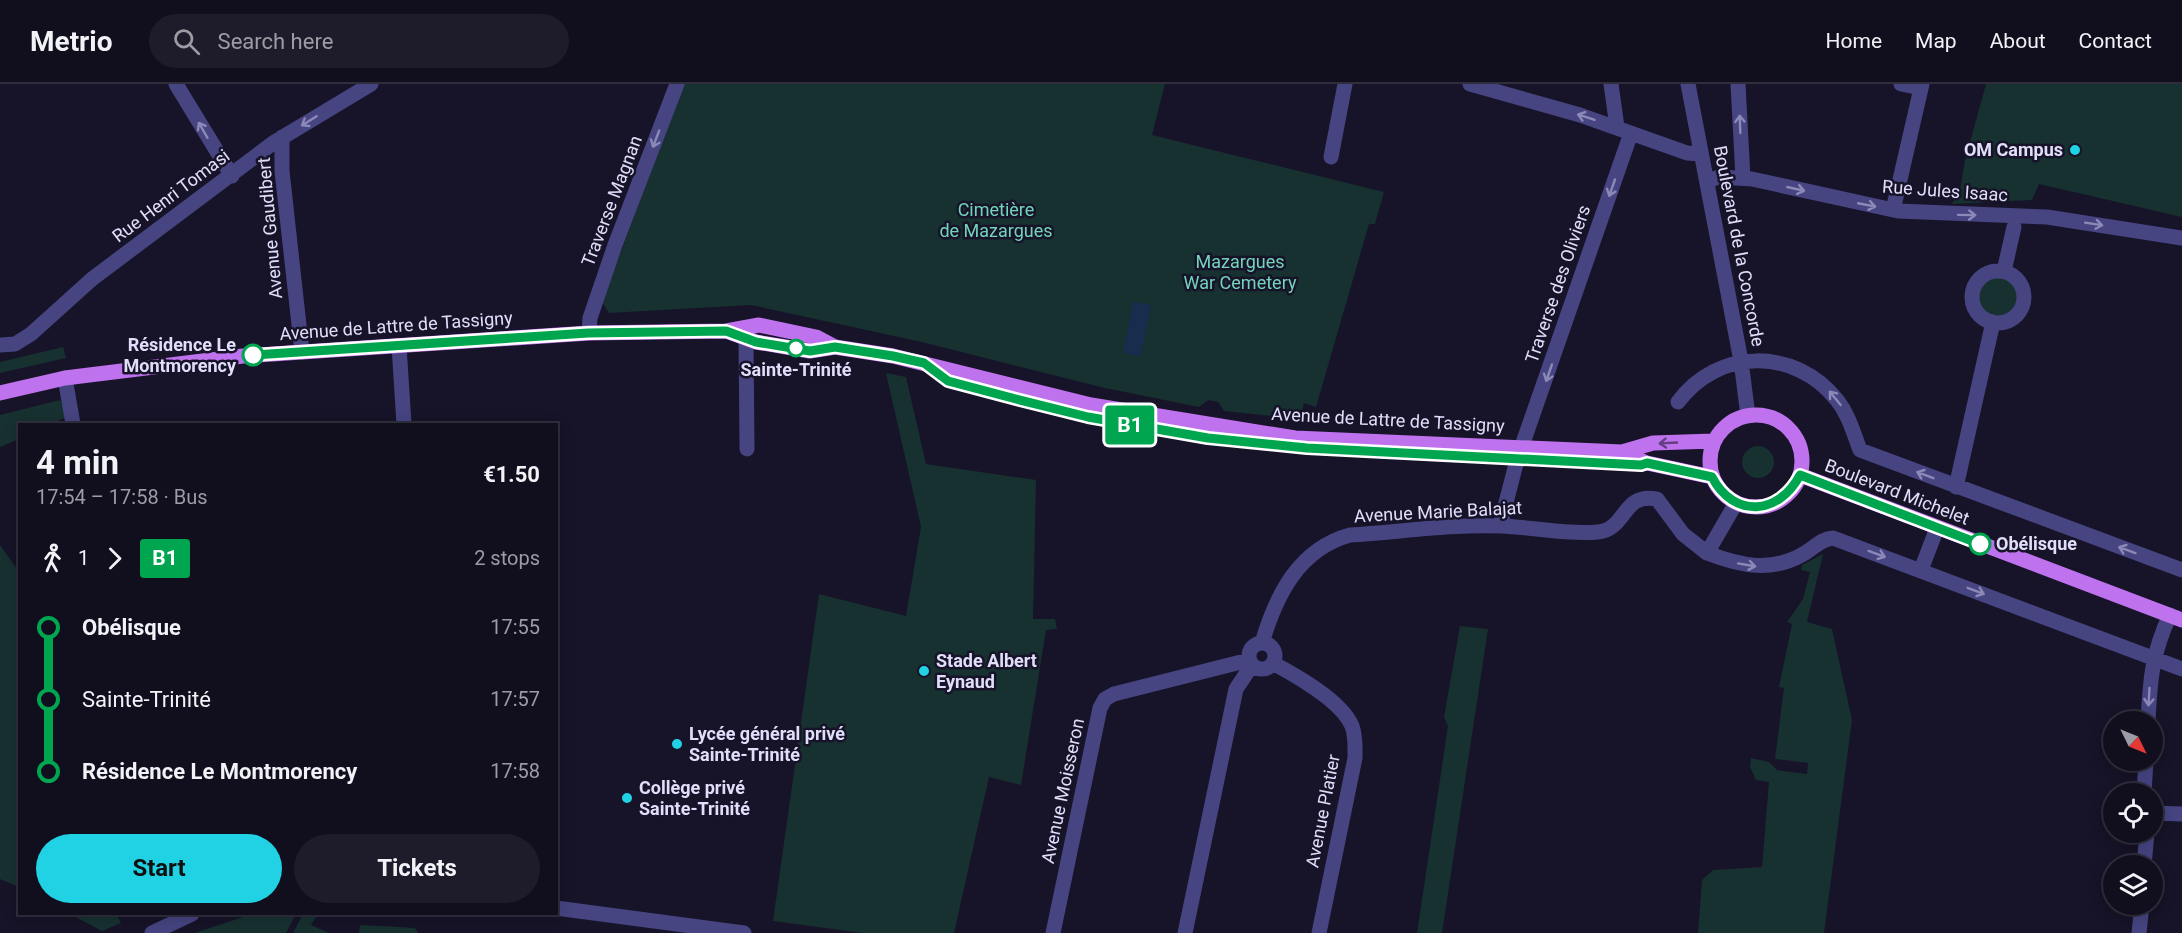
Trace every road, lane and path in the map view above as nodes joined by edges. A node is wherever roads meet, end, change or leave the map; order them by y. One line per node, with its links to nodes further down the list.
1 (176, 84): 17 (street, one-way to 1)
2 (338, 84): 12 (street)
3 (371, 84): 12 (street, Rue Henri Tomasi)
4 (678, 84): 26 (street, Traverse Magnan, one-way to 26)
5 (1345, 84): 16 (street)
6 (1470, 84): 13 (street, one-way to 6)
7 (1611, 84): 13 (street)
8 (1688, 84): 15 (street, Boulevard de la Concorde)
9 (1738, 84): 18 (street, one-way to 9)
10 (1900, 84): 11 (street)
11 (1921, 86): 20 (street)
12 (345, 99): 14 (street, Rue Henri Tomasi, one-way to 14)
13 (1624, 130): 15 (street); 40 (street, Traverse des Oliviers, one-way to 40)
14 (282, 137): 17 (street, Rue Henri Tomasi); 31 (street, Avenue Gaudibert)
15 (1701, 154): 19 (street, Boulevard de la Concorde)
16 (1331, 157)
17 (232, 176): 28 (street, Rue Henri Tomasi)
18 (1743, 178): 19 (street, Rue Jules Isaac); 20 (street, Rue Jules Isaac, one-way to 20)
19 (1707, 181): 32 (street, Boulevard de la Concorde)
20 (1893, 210): 22 (street, Rue Jules Isaac, one-way to 22)
21 (2014, 227): 23 (street)
22 (2182, 238)
23 (2004, 271): 24 (street); 24 (street)
24 (1993, 322): 45 (street)
25 (726, 331): 26 (main road, Avenue de Lattre de Tassigny); 27 (main road, Avenue de Lattre de Tassigny); 30 (main road, Avenue de Lattre de Tassigny)
26 (588, 333): 29 (main road, Avenue de Lattre de Tassigny)
27 (746, 338): 30 (main road, Avenue de Lattre de Tassigny); 41 (street)
28 (0, 345)
29 (399, 346): 31 (main road, Avenue de Lattre de Tassigny); 38 (street)
30 (835, 347): 40 (main road, Avenue de Lattre de Tassigny)
31 (302, 352): 33 (main road, Avenue de Lattre de Tassigny)
32 (1741, 362): 35 (street); 36 (street, Boulevard de la Concorde); 45 (street, Boulevard Michelet, one-way to 32)
33 (65, 378): 34 (main road, Avenue de Lattre de Tassigny); 37 (street)
34 (0, 393)
35 (1678, 402)
36 (1748, 416): 39 (main road); 43 (main road)
37 (73, 423)
38 (404, 423)
39 (1714, 441): 42 (main road, Avenue de Lattre de Tassigny, one-way to 42); 44 (main road)
40 (1522, 447): 42 (main road, Avenue de Lattre de Tassigny); 47 (street, Traverse des Oliviers)
41 (747, 449)
42 (1622, 452): 44 (main road, Avenue de Lattre de Tassigny)
43 (1800, 475): 46 (main road); 48 (main road, Boulevard Michelet)
44 (1712, 477): 46 (main road)
45 (1956, 487): 51 (street, Boulevard Michelet, one-way to 45)
46 (1736, 503): 49 (street)
47 (1500, 526): 49 (street, Avenue Marie Balajat); 53 (street, Avenue Marie Balajat)
48 (1937, 528): 50 (street); 52 (main road, Boulevard Michelet)
49 (1707, 553): 50 (street, Avenue Marie Balajat, one-way to 50)
50 (1921, 570): 54 (street, one-way to 54)
51 (2182, 570)
52 (2176, 617): 54 (street)
53 (1262, 643): 55 (street); 56 (street)
54 (2153, 658): 57 (street); 58 (street, one-way to 58)
55 (1251, 663): 56 (street); 66 (street, Avenue Moisseron); 67 (street)
56 (1273, 663): 68 (street, Avenue Platier)
57 (2182, 669)
58 (2149, 711)
59 (2163, 813): 60 (street)
60 (2182, 814)
61 (558, 908): 65 (street)
62 (190, 915): 64 (street)
63 (2141, 915): 69 (street)
64 (152, 933)
65 (744, 933)
66 (1053, 933)
67 (1185, 933)
68 (1319, 933)
69 (2139, 933)

